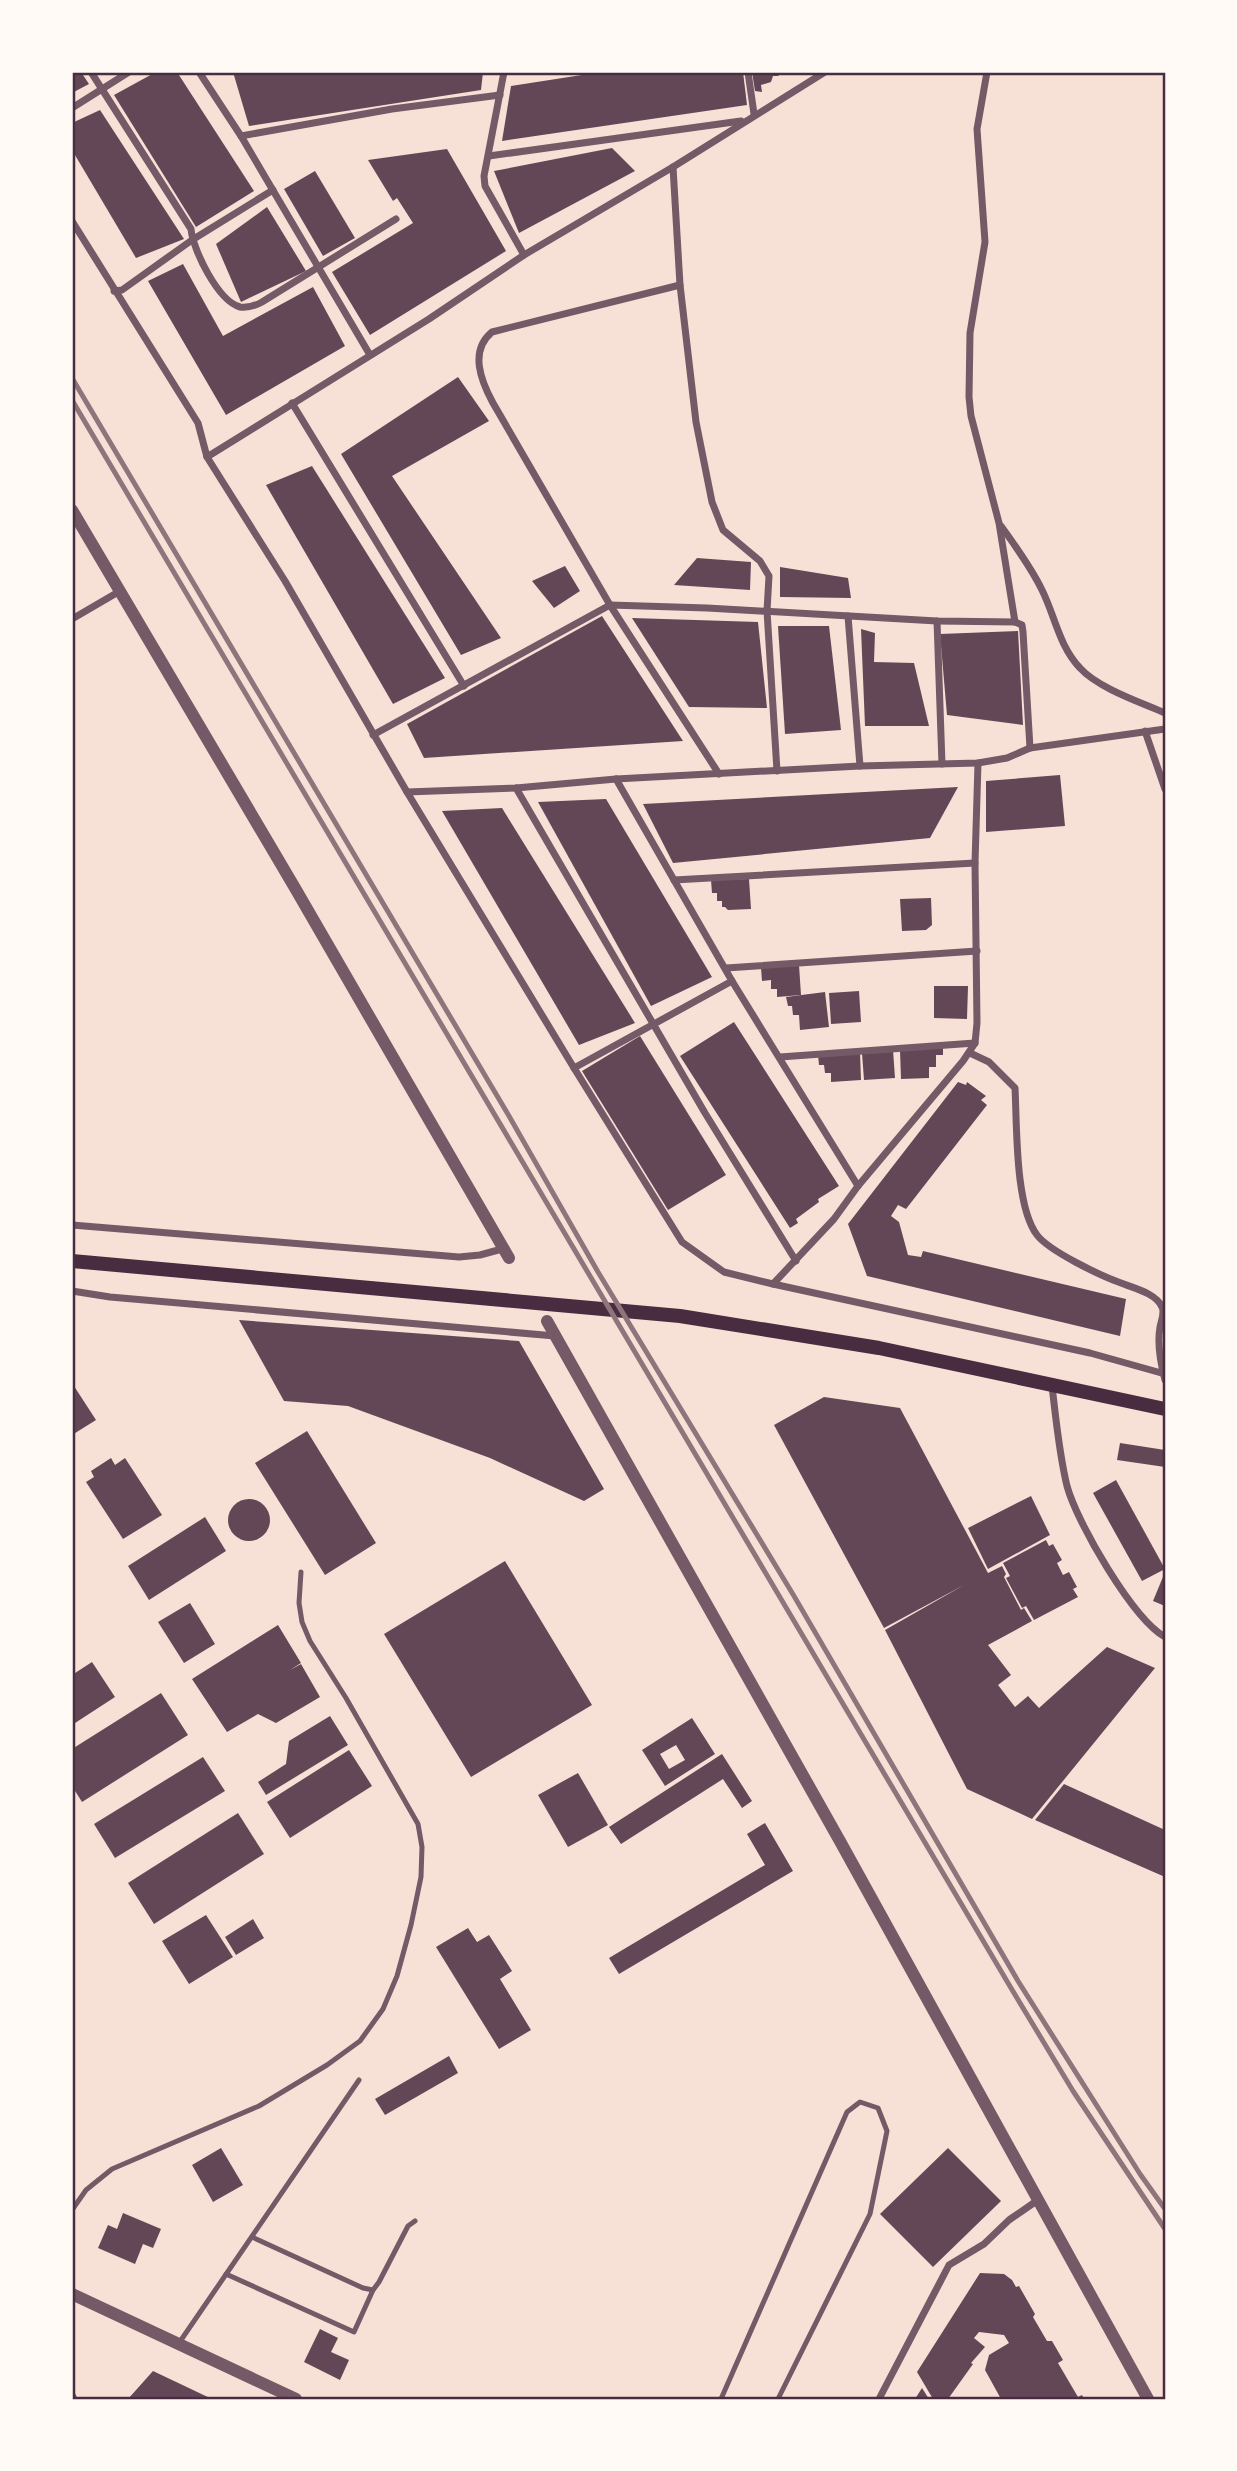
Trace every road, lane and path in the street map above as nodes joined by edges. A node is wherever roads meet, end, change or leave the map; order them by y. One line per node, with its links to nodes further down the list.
1 (91, 72): 8 (street)
2 (129, 72): 8 (street)
3 (200, 72): 13 (street)
4 (507, 72): 9 (street)
5 (748, 72): 11 (street)
6 (825, 72): 11 (street)
7 (987, 72): 28 (street)
8 (102, 89): 10 (street); 19 (street)
9 (500, 95): 13 (street); 14 (street)
10 (72, 108)
11 (754, 114): 12 (street)
12 (744, 121): 14 (street); 15 (street)
13 (241, 136): 16 (street)
14 (489, 156): 20 (street)
15 (673, 167): 20 (street); 22 (street)
16 (273, 190): 19 (street); 21 (street)
17 (396, 219): 21 (street)
18 (72, 221): 23 (street)
19 (192, 240): 21 (street); 23 (street)
20 (524, 255): 24 (street)
21 (318, 267): 24 (street)
22 (680, 285): 30 (street); 31 (street)
23 (114, 292): 26 (street)
24 (370, 355): 25 (street)
25 (292, 403): 26 (street); 36 (street)
26 (207, 457): 40 (street)
27 (72, 510): 29 (street)
28 (999, 523): 35 (street); 37 (street)
29 (120, 591): 33 (street); 63 (street)
30 (610, 605): 31 (street); 36 (street); 46 (street)
31 (768, 611): 32 (street); 45 (street)
32 (848, 616): 34 (street); 44 (street)
33 (72, 619)
34 (937, 621): 35 (street); 43 (street)
35 (1015, 622): 41 (street)
36 (464, 686): 40 (street)
37 (1165, 713)
38 (1165, 729): 39 (street)
39 (1145, 731): 41 (street); 49 (street)
40 (373, 735): 50 (street)
41 (1030, 748): 42 (street)
42 (978, 763): 43 (street); 51 (street)
43 (942, 764): 44 (street)
44 (860, 766): 45 (street)
45 (776, 771): 46 (street)
46 (719, 774): 47 (street)
47 (615, 779): 48 (street); 52 (street)
48 (516, 788): 50 (street); 56 (street)
49 (1165, 789)
50 (407, 792): 60 (street)
51 (975, 863): 52 (street); 53 (street)
52 (674, 880): 54 (street)
53 (977, 951): 54 (street); 57 (street)
54 (726, 968): 55 (street)
55 (732, 981): 56 (street); 59 (street)
56 (653, 1024): 60 (street); 65 (street)
57 (975, 1043): 58 (street); 59 (street)
58 (970, 1053): 61 (street); 70 (street)
59 (780, 1056): 61 (street)
60 (574, 1068): 66 (street)
61 (858, 1186): 65 (street)
62 (72, 1225): 63 (street)
63 (505, 1253)
64 (72, 1261): 71 (main road)
65 (796, 1261): 66 (street)
66 (773, 1284): 70 (street)
67 (72, 1291): 69 (street)
68 (547, 1321): 69 (street)
69 (556, 1336): 76 (street)
70 (1165, 1376)
71 (1052, 1386): 72 (main road); 74 (street)
72 (1165, 1409)
73 (300, 1572): 77 (lane)
74 (1165, 1637)
75 (359, 2080): 79 (lane)
76 (1038, 2200): 87 (street); 88 (street)
77 (72, 2210)
78 (415, 2221): 81 (lane)
79 (252, 2237): 80 (lane); 81 (lane)
80 (226, 2274): 81 (lane); 83 (lane)
81 (373, 2290)
82 (72, 2294): 83 (street)
83 (178, 2344): 84 (street)
84 (296, 2399)
85 (721, 2399): 86 (lane)
86 (778, 2399)
87 (879, 2399)
88 (1148, 2399)

